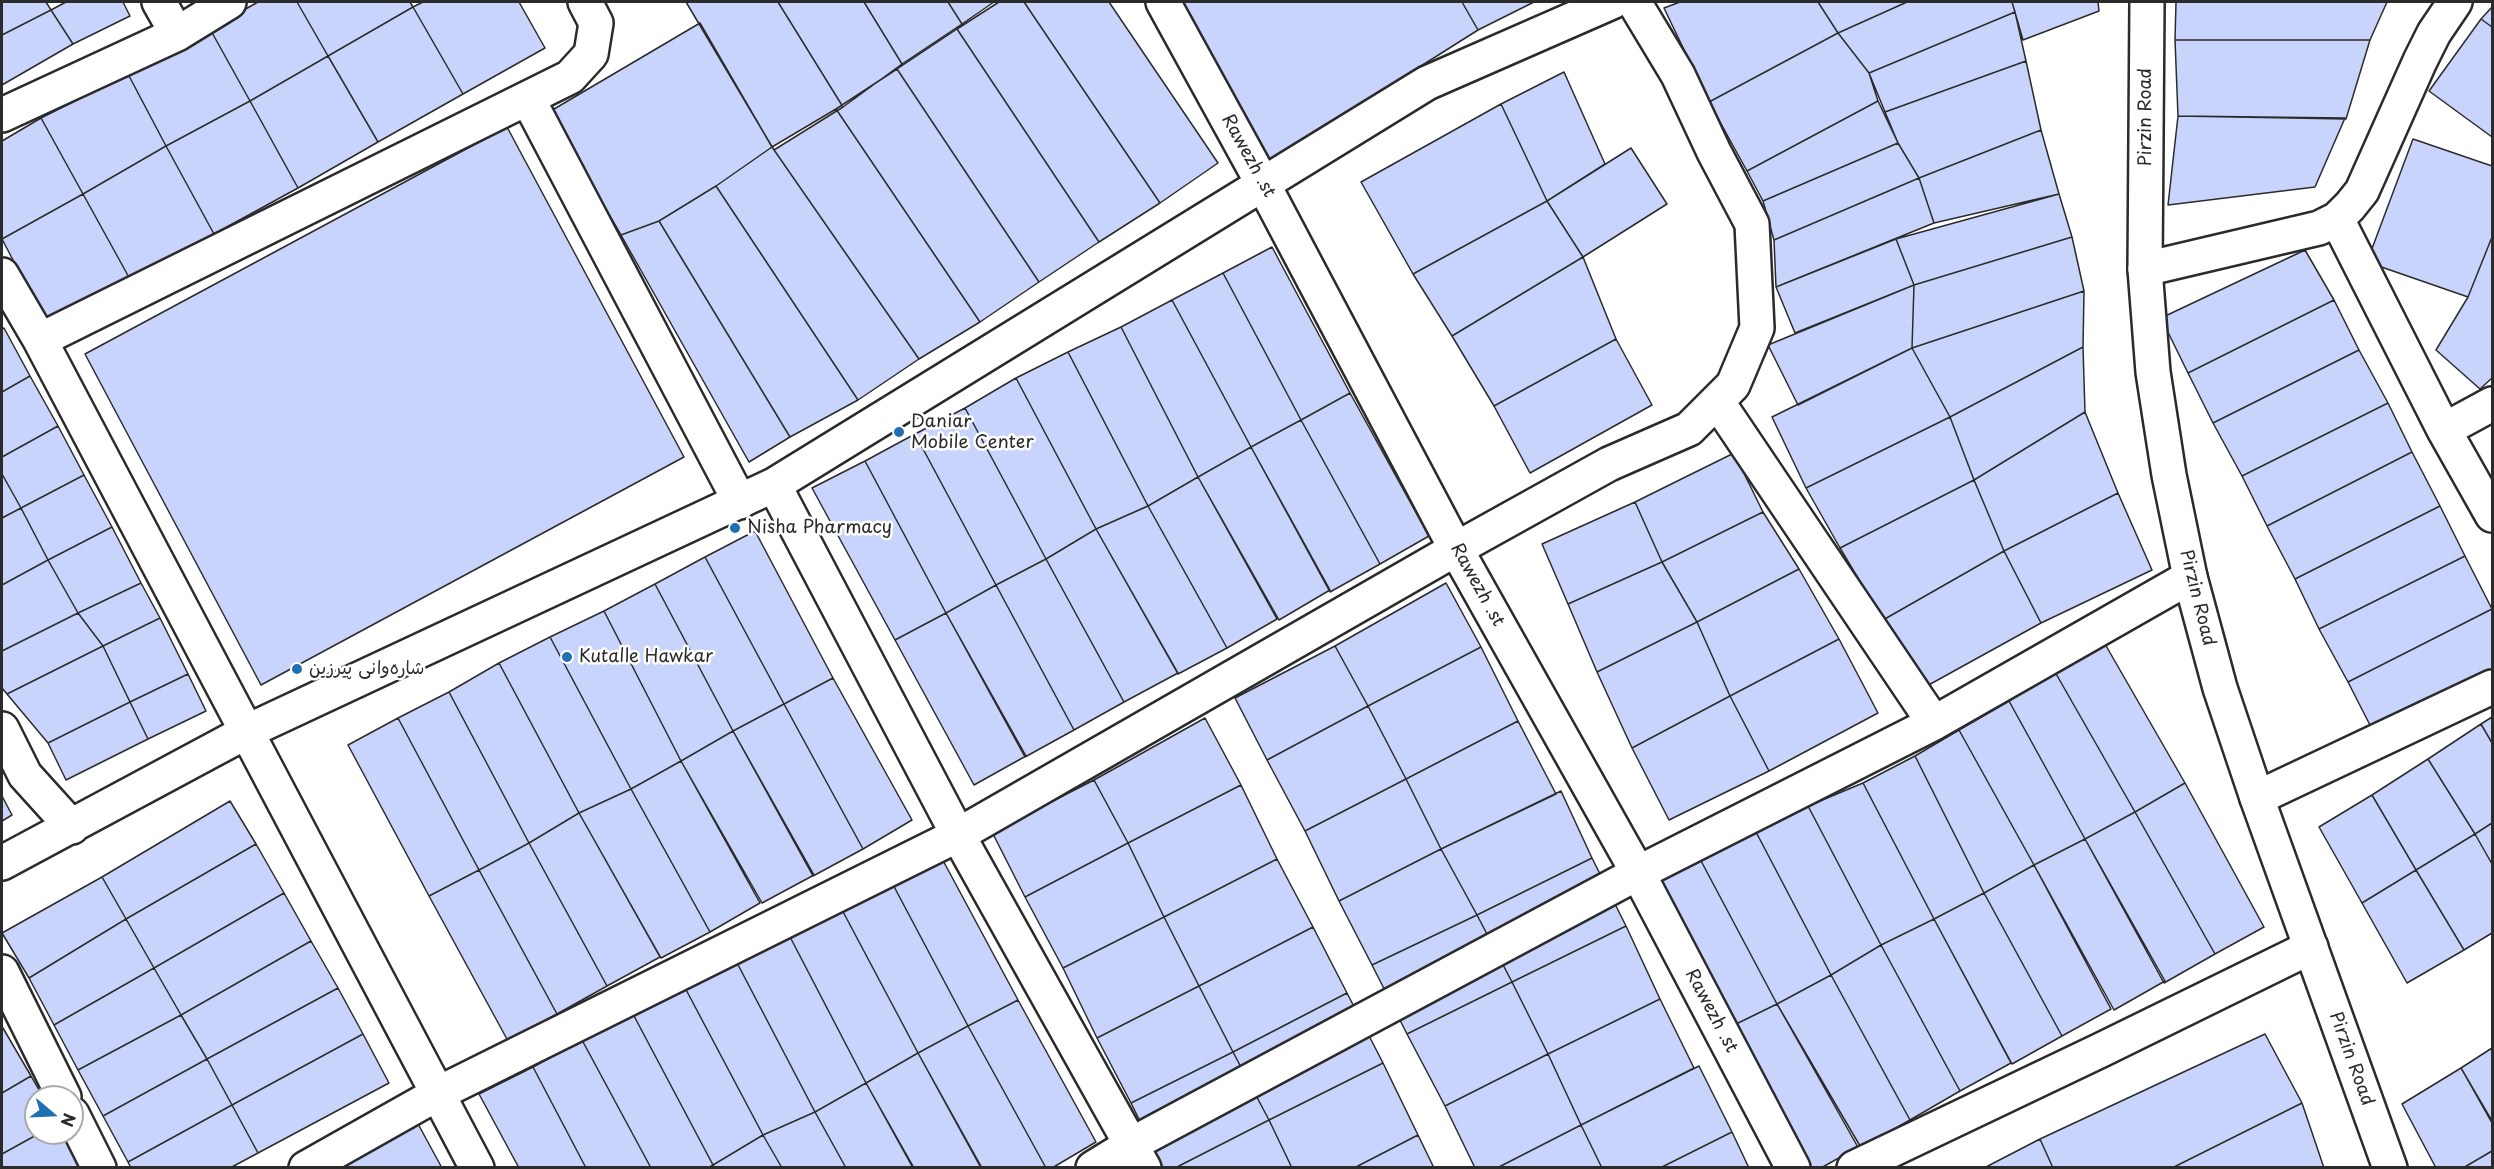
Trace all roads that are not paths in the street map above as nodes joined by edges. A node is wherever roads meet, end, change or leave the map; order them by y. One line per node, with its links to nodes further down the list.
1 (159, 2): 9 (street)
2 (229, 2): 9 (street)
3 (585, 2): 10 (street)
4 (1163, 2): 12 (street, Rawezh .st)
5 (1612, 2): 12 (street)
6 (1634, 2): 17 (street)
7 (2147, 2): 14 (street, Pirzin Road)
8 (2455, 2): 13 (street)
9 (177, 34): 11 (street)
10 (528, 99): 16 (street); 21 (street)
11 (2, 115)
12 (1263, 184): 20 (street); 23 (street, Rawezh .st)
13 (2337, 219): 14 (street); 19 (street)
14 (2145, 269): 24 (street, Pirzin Road)
15 (2, 275): 16 (street)
16 (40, 340): 28 (street)
17 (1717, 401): 23 (street); 26 (street)
18 (2493, 404): 19 (street)
19 (2444, 430): 22 (street)
20 (774, 485): 21 (street); 31 (street)
21 (740, 502): 28 (street)
22 (2493, 515)
23 (1456, 549): 31 (street); 33 (street, Rawezh .st)
24 (2190, 577): 26 (street); 29 (street, Pirzin Road)
25 (2493, 687): 29 (street)
26 (1934, 723): 33 (street)
27 (2, 729): 30 (street)
28 (248, 731): 30 (street); 37 (street)
29 (2257, 798): 34 (street, Pirzin Road)
30 (72, 827): 32 (street)
31 (958, 834): 37 (street); 39 (street)
32 (2, 863)
33 (1638, 873): 39 (street); 44 (street, Rawezh .st)
34 (2311, 947): 45 (street); 46 (street, Pirzin Road)
35 (2, 972): 36 (street)
36 (58, 1085)
37 (439, 1093): 41 (street); 42 (street)
38 (84, 1138): 40 (street)
39 (1138, 1156): 43 (street)
40 (99, 1167)
41 (306, 1167)
42 (477, 1167)
43 (1093, 1167)
44 (1793, 1167)
45 (1854, 1167)
46 (2390, 1167)

